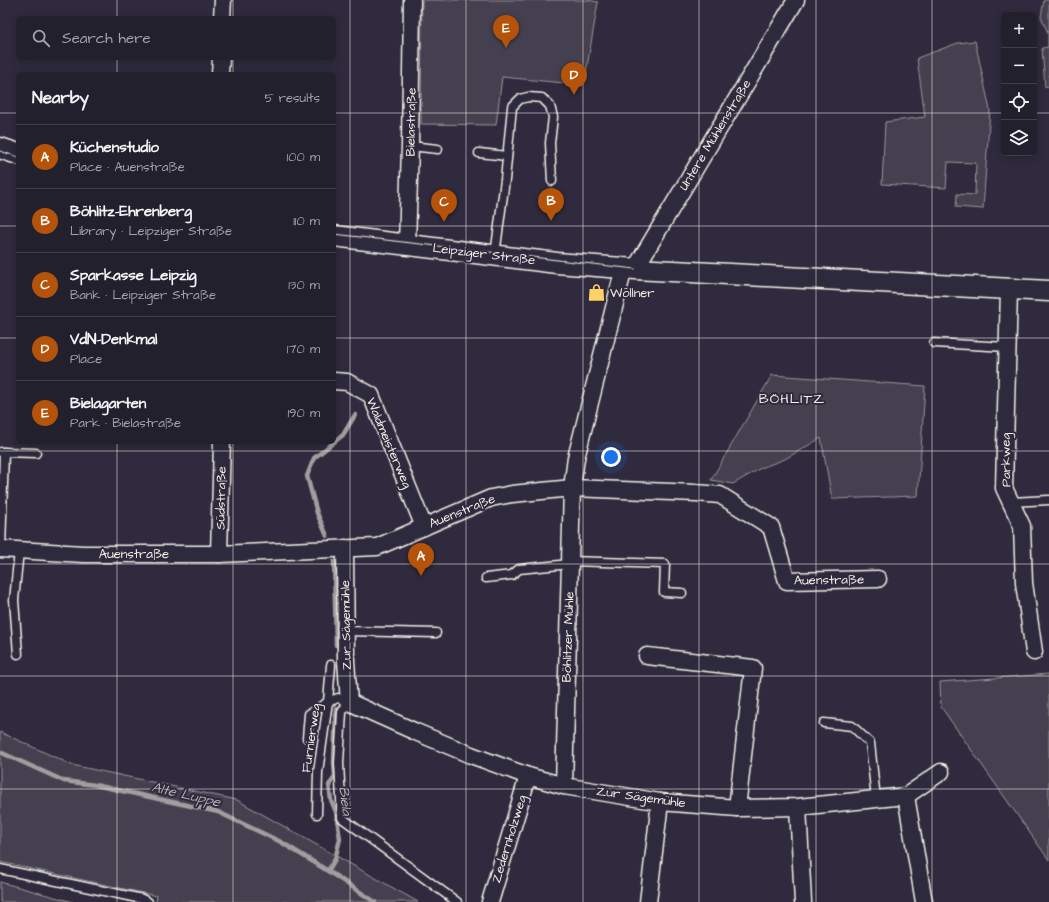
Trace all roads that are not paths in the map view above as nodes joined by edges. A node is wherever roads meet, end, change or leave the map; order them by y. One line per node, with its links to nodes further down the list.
1 (223, 0): 4 (street)
2 (412, 0): 7 (street, Bielastraße)
3 (796, 0): 17 (street, Untere Mühlenstraße)
4 (222, 16)
5 (220, 60): 6 (street)
6 (220, 72)
7 (410, 146): 9 (lane); 15 (street, Bielastraße)
8 (0, 148): 10 (street)
9 (438, 149)
10 (16, 153)
11 (479, 153): 12 (lane)
12 (507, 156): 13 (lane); 16 (lane)
13 (552, 181)
14 (336, 236): 15 (street, Leipziger Straße)
15 (407, 245): 16 (street, Leipziger Straße)
16 (495, 255): 17 (street, Leipziger Straße)
17 (629, 269): 18 (street, Leipziger Straße); 26 (street, Untere Mühlenstraße)
18 (1009, 289): 19 (street, Leipziger Straße); 21 (street, Parkweg)
19 (1049, 291)
20 (934, 342): 21 (lane)
21 (1007, 347): 28 (street, Parkweg)
22 (336, 382): 29 (street, Waldmeisterweg)
23 (222, 444): 33 (street, Südstraße)
24 (2, 452): 25 (lane); 31 (lane)
25 (36, 453)
26 (572, 488): 29 (street, Auenstraße); 34 (street, Böhlitzer Mühle); 36 (street, Auenstraße)
27 (1049, 500): 28 (lane)
28 (1010, 502): 40 (street, Parkweg)
29 (424, 526): 30 (street, Auenstraße)
30 (344, 548): 33 (street, Auenstraße); 38 (street, Zur Sägemühle)
31 (1, 550): 32 (street, Auenstraße)
32 (19, 551): 33 (street, Auenstraße); 41 (lane)
33 (219, 554)
34 (570, 563): 35 (lane); 37 (lane); 50 (street, Böhlitzer Mühle)
35 (486, 578)
36 (878, 579)
37 (682, 593)
38 (346, 630): 39 (lane); 45 (street, Zur Sägemühle)
39 (436, 633)
40 (1034, 652)
41 (18, 654)
42 (647, 656): 55 (street)
43 (332, 665): 44 (lane, Furnierweg)
44 (328, 702): 45 (lane); 47 (lane); 56 (lane, Furnierweg)
45 (349, 702): 49 (street, Zur Sägemühle); 59 (lane, Zur Sägemühle)
46 (824, 723): 52 (lane)
47 (307, 738)
48 (941, 772): 51 (street, Zur Sägemühle)
49 (528, 776): 50 (street, Zur Sägemühle); 60 (street, Zedernholzweg)
50 (564, 786): 53 (street, Zur Sägemühle)
51 (906, 796): 52 (street, Zur Sägemühle); 63 (street)
52 (876, 800): 54 (street, Zur Sägemühle)
53 (660, 802): 55 (street, Zur Sägemühle); 61 (street)
54 (798, 807): 55 (street, Zur Sägemühle); 62 (street)
55 (737, 808)
56 (317, 814)
57 (0, 869): 58 (lane)
58 (148, 902)
59 (457, 902)
60 (490, 902)
61 (648, 902)
62 (802, 902)
63 (924, 902)

